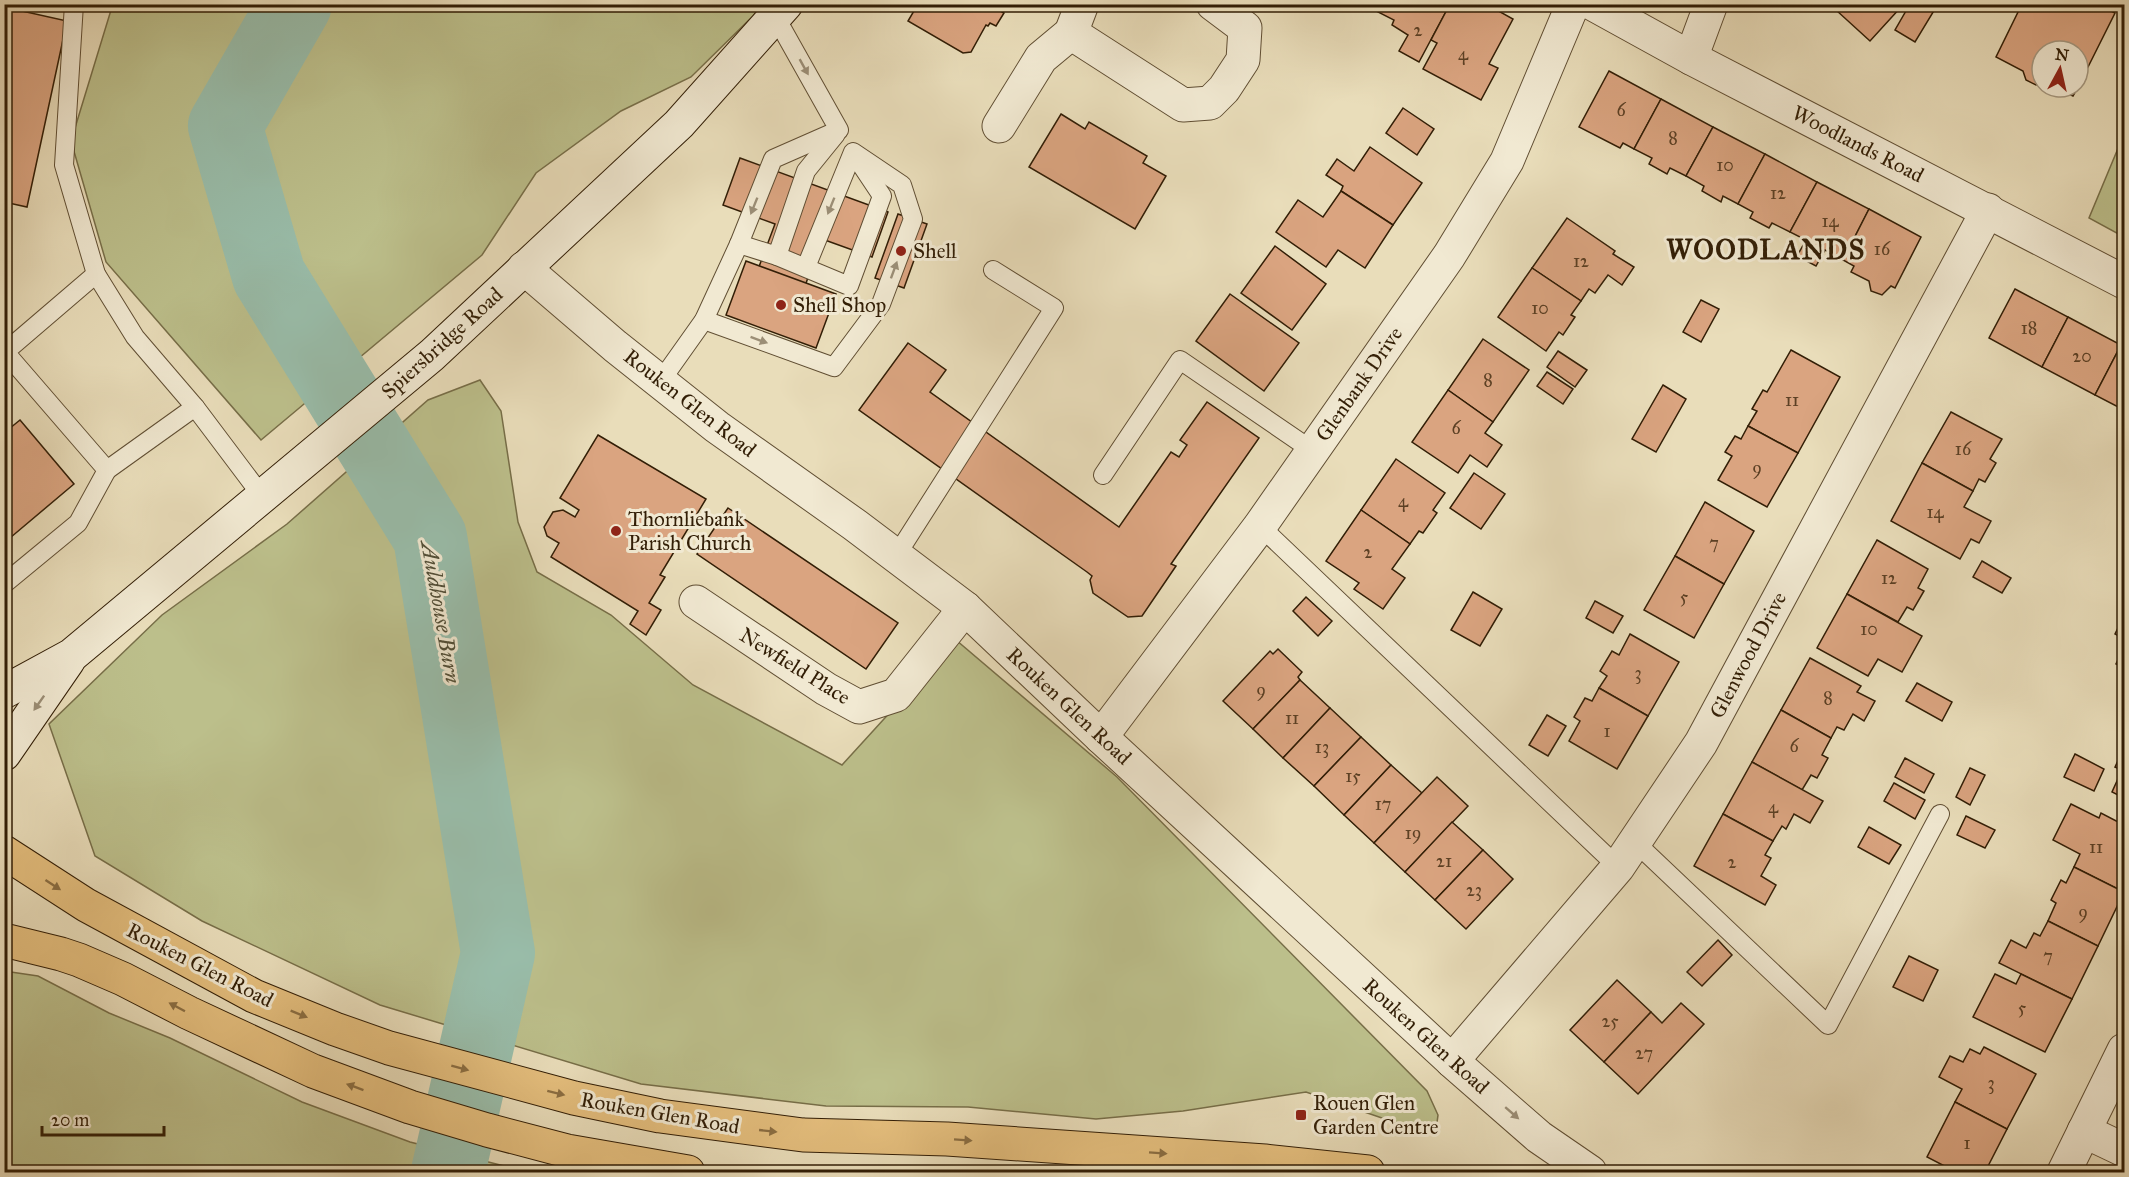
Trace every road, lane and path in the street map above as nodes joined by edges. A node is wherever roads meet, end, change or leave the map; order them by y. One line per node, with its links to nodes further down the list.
1 (74, 4): 18 (lane)
2 (1213, 4): 7 (street)
3 (1573, 4): 24 (street, Glenbank Drive)
4 (1593, 4): 8 (street, Woodlands Road)
5 (1711, 4): 8 (street)
6 (781, 10): 10 (lane, one-way to 10); 16 (street, Spiersbridge Road)
7 (1077, 19): 9 (street)
8 (1691, 58): 12 (street, Woodlands Road)
9 (999, 126)
10 (840, 130): 11 (lane); 13 (lane, one-way to 13); 14 (lane)
11 (853, 152): 15 (lane, one-way to 15); 15 (lane); 20 (lane, one-way to 11)
12 (1988, 210): 19 (street, Woodlands Road); 39 (street, Glenwood Drive)
13 (739, 244): 14 (lane); 20 (lane)
14 (777, 256): 15 (lane)
15 (806, 267)
16 (524, 268): 22 (street, Rouken Glen Road); 27 (street, Spiersbridge Road)
17 (993, 270): 29 (lane)
18 (96, 274): 21 (lane); 23 (lane)
19 (2124, 282)
20 (704, 320): 22 (lane)
21 (5, 351): 25 (lane)
22 (660, 382): 29 (street, Rouken Glen Road)
23 (195, 407): 25 (lane); 27 (lane)
24 (1313, 451): 26 (lane); 28 (street, Glenbank Drive)
25 (107, 470): 30 (lane)
26 (1103, 475)
27 (262, 496): 33 (street, Spiersbridge Road)
28 (1260, 526): 35 (street, Glenbank Drive); 39 (lane)
29 (896, 556): 32 (street, Rouken Glen Road)
30 (4, 584)
31 (696, 602): 32 (street, Newfield Place)
32 (965, 608): 35 (street, Rouken Glen Road)
33 (72, 655): 34 (street, Spiersbridge Road); 36 (street, Spiersbridge Road, one-way to 36)
34 (4, 692)
35 (1101, 737): 42 (street, Rouken Glen Road)
36 (4, 754)
37 (1940, 814): 39 (lane)
38 (4, 852): 45 (main road, Rouken Glen Road, one-way to 45)
39 (1626, 855): 42 (street, Glenwood Drive)
40 (4, 940): 46 (main road, one-way to 40)
41 (2124, 1050): 43 (street)
42 (1452, 1062): 48 (street, Rouken Glen Road, one-way to 48)
43 (2084, 1131): 44 (street); 49 (street)
44 (2124, 1150)
45 (1311, 1169): 47 (main road, Rouken Glen Road)
46 (688, 1173)
47 (1368, 1173)
48 (1590, 1173)
49 (2064, 1173)

